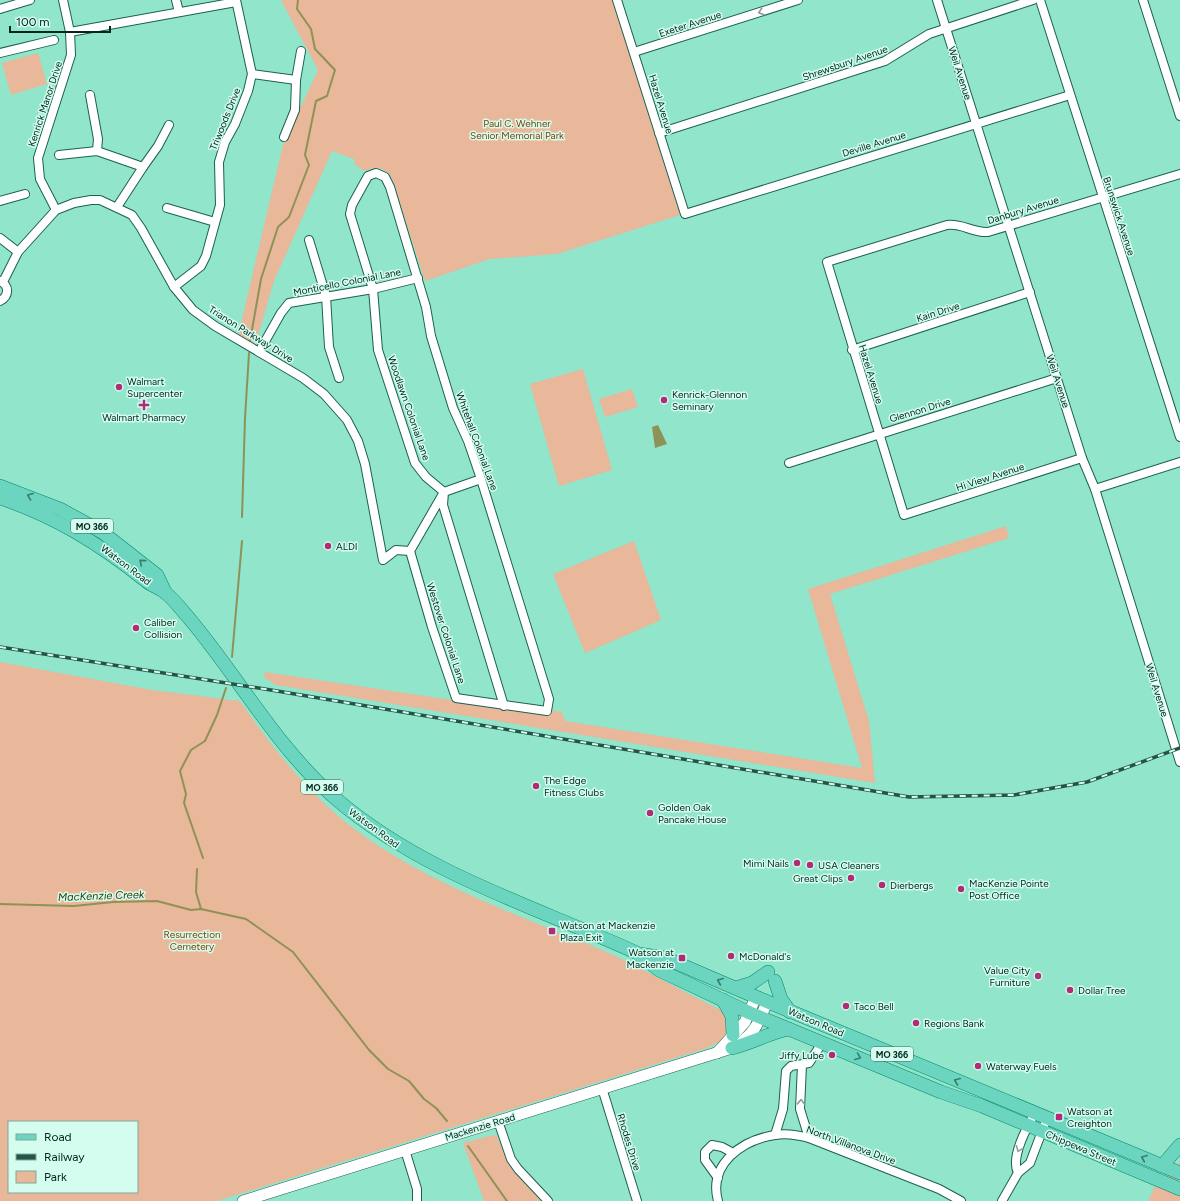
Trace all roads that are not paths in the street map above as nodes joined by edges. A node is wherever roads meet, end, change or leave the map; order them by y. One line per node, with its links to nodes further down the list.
1 (30, 0): 11 (street)
2 (63, 0): 14 (street, Kenrick Manor Drive)
3 (176, 0): 12 (street)
4 (617, 0): 17 (street, Hazel Avenue)
5 (798, 0): 17 (street, Exeter Avenue, one-way to 17)
6 (937, 0): 13 (street, Weil Avenue)
7 (1033, 0): 13 (street, Shrewsbury Avenue)
8 (1040, 0): 22 (street, Brunswick Avenue)
9 (1143, 0): 23 (street)
10 (236, 1): 12 (street); 19 (street, Triwoods Drive)
11 (0, 9)
12 (179, 12): 14 (street)
13 (946, 28): 24 (street, Weil Avenue); 26 (street, Shrewsbury Avenue)
14 (70, 32): 38 (street, Kenrick Manor Drive)
15 (54, 40): 18 (street)
16 (301, 51): 20 (street)
17 (634, 52): 26 (street, Hazel Avenue)
18 (0, 54)
19 (252, 74): 20 (street); 40 (street, Triwoods Drive)
20 (296, 80): 27 (street)
21 (90, 95): 28 (street)
22 (1070, 95): 24 (street, Deville Avenue); 34 (street, Brunswick Avenue)
23 (1180, 116)
24 (977, 123): 39 (street, Deville Avenue); 41 (street, Weil Avenue)
25 (169, 125): 30 (street)
26 (659, 133): 39 (street, Hazel Avenue)
27 (284, 137)
28 (97, 151): 29 (street); 30 (street)
29 (59, 154)
30 (143, 167): 36 (street)
31 (1180, 174): 34 (street, Danbury Avenue)
32 (385, 177): 46 (street, Whitehall Colonial Lane); 49 (street, Woodlawn Colonial Lane)
33 (26, 194): 35 (street)
34 (1103, 196): 41 (street, Danbury Avenue); 58 (street, Brunswick Avenue)
35 (0, 201)
36 (117, 207): 38 (street, Trianon Parkway Drive); 48 (street, Trianon Parkway Drive)
37 (167, 208): 40 (street)
38 (56, 210): 44 (street)
39 (685, 214)
40 (215, 222): 48 (street, Triwoods Drive)
41 (1009, 226): 45 (street, Danbury Avenue); 50 (street, Weil Avenue)
42 (0, 238): 44 (street)
43 (309, 240): 51 (street)
44 (18, 252): 47 (street)
45 (827, 262): 53 (street, Hazel Avenue)
46 (418, 278): 49 (street, Monticello Colonial Lane); 62 (street, Whitehall Colonial Lane)
47 (1, 282): 52 (street)
48 (174, 287): 54 (street, Trianon Parkway Drive)
49 (373, 289): 51 (street, Monticello Colonial Lane); 65 (street, Woodlawn Colonial Lane)
50 (1030, 292): 53 (street, Kain Drive); 56 (street, Weil Avenue)
51 (326, 296): 54 (street, Monticello Colonial Lane); 55 (street)
52 (0, 301)
53 (852, 350): 57 (street, Hazel Avenue)
54 (259, 352): 68 (street, Trianon Parkway Drive)
55 (339, 378)
56 (1057, 378): 57 (street, Glennon Drive); 59 (street, Weil Avenue)
57 (878, 434): 61 (street, Glennon Drive); 67 (street, Hazel Avenue)
58 (1180, 437)
59 (1082, 458): 64 (street, Weil Avenue); 67 (street, Hi View Avenue)
60 (1180, 462): 64 (street)
61 (789, 463)
62 (481, 479): 65 (street); 70 (street, Whitehall Colonial Lane)
63 (0, 486): 69 (main road, Watson Road / MO 366, one-way to 63)
64 (1095, 489): 71 (street, Weil Avenue)
65 (444, 492): 68 (street); 70 (street)
66 (0, 498): 69 (main road, Watson Road / MO 366)
67 (904, 515)
68 (410, 551): 70 (street, Westover Colonial Lane)
69 (165, 592): 72 (main road, Watson Road / MO 366)
70 (504, 706)
71 (1180, 762)
72 (637, 953): 73 (main road, Watson Road / MO 366, one-way to 72); 74 (main road, Watson Road / MO 366)
73 (736, 988): 75 (main road, Watson Road / MO 366); 76 (main road)
74 (723, 1000): 77 (main road, Watson Road / MO 366); 79 (main road)
75 (761, 1000): 76 (main road, Watson Road / MO 366); 77 (main road, Mackenzie Road)
76 (790, 1012): 85 (main road, Watson Road / MO 366, one-way to 76)
77 (755, 1015): 78 (main road, Watson Road / MO 366); 79 (main road, Mackenzie Road); 81 (main road, Mackenzie Road)
78 (789, 1029): 80 (main road, Watson Road / MO 366); 81 (main road)
79 (733, 1035): 82 (main road, Mackenzie Road)
80 (822, 1042): 83 (street); 86 (main road, Watson Road / MO 366, one-way to 86)
81 (732, 1048): 82 (main road, Mackenzie Road)
82 (717, 1053): 84 (main road, Mackenzie Road)
83 (802, 1065): 91 (street); 92 (street, one-way to 83)
84 (602, 1088): 88 (main road, Mackenzie Road); 105 (street, Rhodes Drive)
85 (993, 1096): 87 (main road, Chippewa Street / MO 366)
86 (982, 1106): 89 (main road, Chippewa Street / MO 366)
87 (1041, 1116): 89 (street); 90 (street); 96 (main road, Chippewa Street / MO 366, one-way to 87)
88 (498, 1121): 94 (main road, Mackenzie Road); 104 (street)
89 (1028, 1126): 90 (main road, Chippewa Street / MO 366); 98 (street, one-way to 98)
90 (1043, 1132): 98 (street); 101 (main road, Chippewa Street / MO 366)
91 (774, 1135): 92 (street, North Villanova Drive); 95 (street, North Villanova Drive)
92 (809, 1138): 107 (street, North Villanova Drive)
93 (1180, 1146): 96 (main road); 97 (main road)
94 (405, 1150): 102 (main road, Mackenzie Road); 103 (street)
95 (734, 1153): 100 (street, North Villanova Drive); 100 (street)
96 (1162, 1166): 99 (main road, Chippewa Street / MO 366)
97 (1180, 1168)
98 (1018, 1173): 108 (street)
99 (1180, 1173)
100 (718, 1178): 106 (street, North Villanova Drive)
101 (1180, 1189)
102 (243, 1201)
103 (417, 1201)
104 (548, 1201)
105 (637, 1201)
106 (718, 1201)
107 (961, 1201)
108 (1002, 1201)

